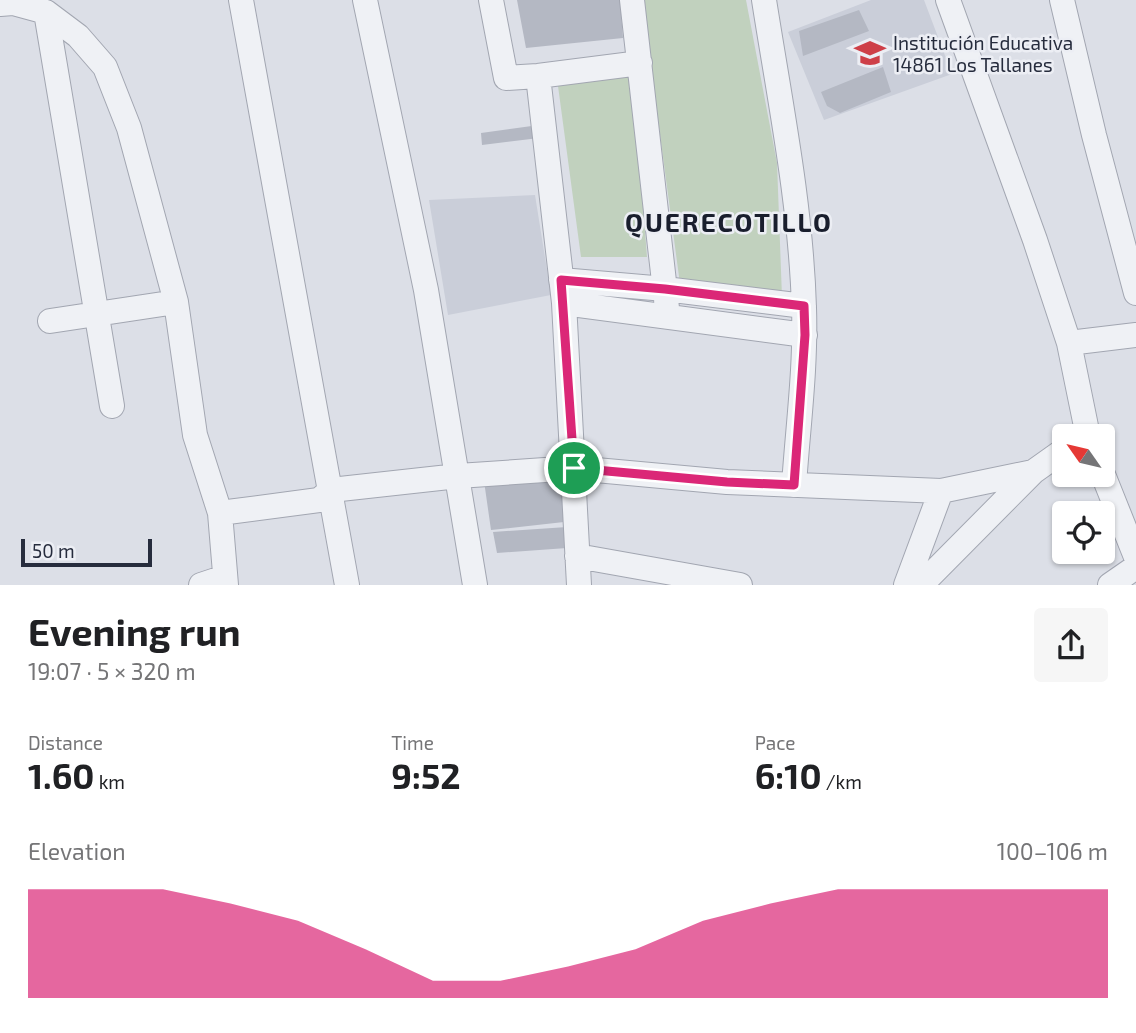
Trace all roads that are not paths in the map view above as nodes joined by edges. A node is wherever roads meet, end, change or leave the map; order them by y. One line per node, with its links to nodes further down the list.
1 (241, 0): 31 (street)
2 (365, 0): 28 (street)
3 (491, 0): 11 (street)
4 (632, 0): 10 (street)
5 (764, 0): 16 (street)
6 (948, 0): 22 (street)
7 (1062, 0): 14 (street)
8 (0, 4): 9 (street)
9 (46, 12): 15 (street); 17 (street)
10 (640, 63): 11 (street); 12 (street)
11 (538, 76): 13 (street)
12 (665, 289): 13 (street); 16 (street); 18 (street)
13 (562, 291): 18 (street); 26 (street)
14 (1136, 293)
15 (176, 302): 17 (street); 33 (street)
16 (804, 306): 20 (street)
17 (96, 314): 19 (street); 23 (street)
18 (668, 317): 20 (street)
19 (50, 321)
20 (805, 335): 29 (street)
21 (1136, 335): 22 (street)
22 (1069, 343): 24 (street)
23 (112, 406)
24 (1085, 424)
25 (1052, 459): 27 (street)
26 (574, 468): 28 (street); 29 (street); 34 (street)
27 (1033, 472): 32 (street); 44 (street)
28 (458, 476): 31 (street); 40 (street)
29 (794, 485): 32 (street)
30 (1108, 487): 35 (street)
31 (331, 490): 33 (street); 39 (street)
32 (941, 491): 43 (street)
33 (220, 513): 37 (street)
34 (577, 556): 41 (street); 42 (street)
35 (1136, 557)
36 (1136, 567): 45 (street)
37 (225, 581): 38 (street)
38 (201, 585)
39 (347, 585)
40 (475, 585)
41 (579, 585)
42 (740, 585)
43 (906, 585)
44 (922, 585)
45 (1110, 585)

